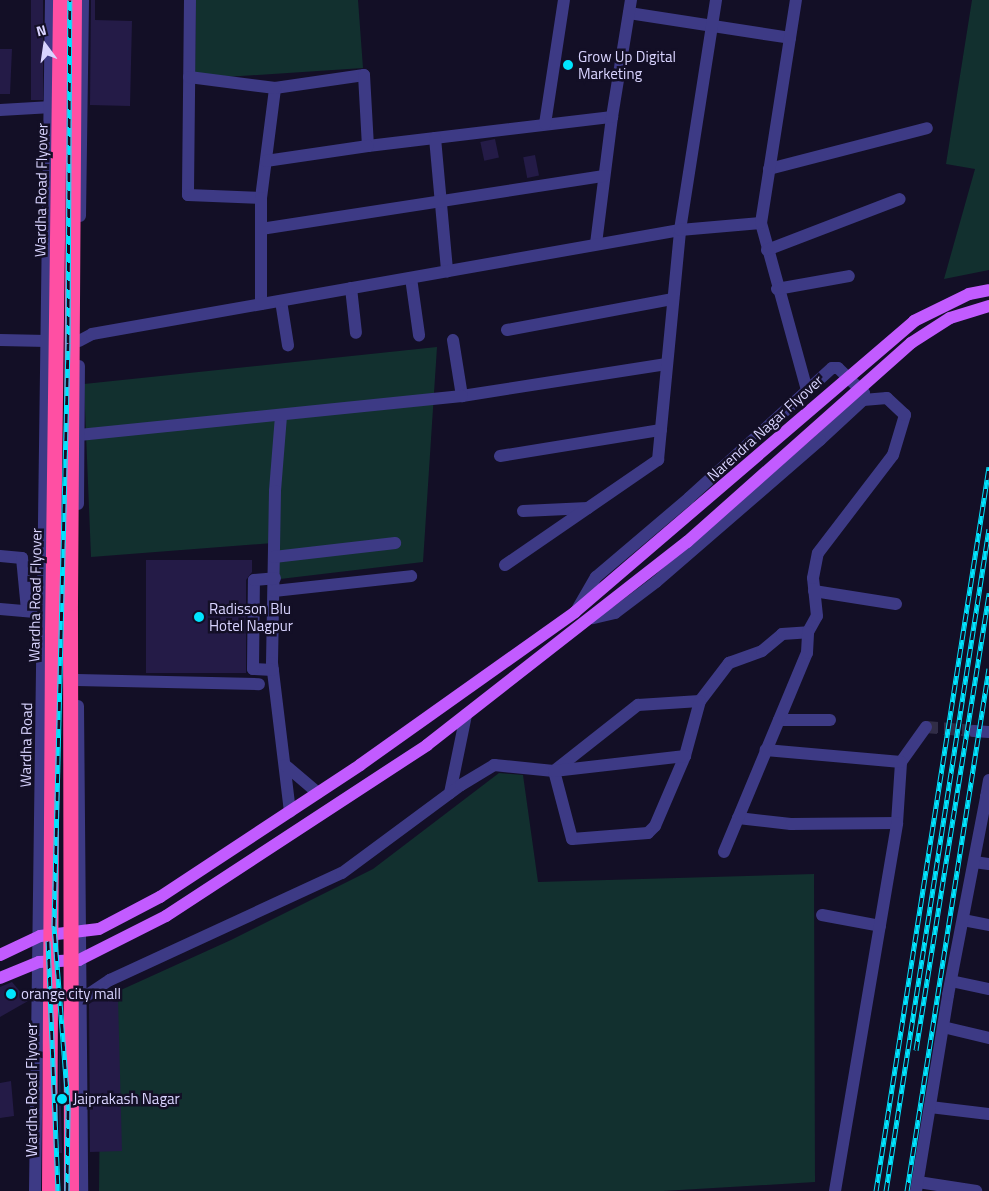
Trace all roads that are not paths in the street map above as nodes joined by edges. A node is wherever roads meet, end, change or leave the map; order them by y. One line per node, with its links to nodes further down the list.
1 (51, 0): 14 (street, Wardha Road)
2 (60, 0): 119 (highway, Wardha Road Flyover)
3 (74, 0): 120 (highway, Wardha Road Flyover)
4 (83, 0): 46 (street)
5 (190, 0): 12 (street)
6 (564, 0): 17 (street)
7 (716, 0): 10 (street)
8 (796, 0): 11 (street)
9 (630, 6): 10 (street); 16 (street)
10 (712, 23): 11 (street); 29 (street)
11 (790, 38): 22 (street)
12 (189, 77): 13 (street); 24 (street)
13 (275, 88): 20 (street); 21 (street)
14 (52, 107): 15 (street); 48 (street, Wardha Road)
15 (0, 110)
16 (612, 117): 17 (street); 23 (street)
17 (545, 124): 19 (street)
18 (927, 128): 22 (street)
19 (435, 138): 20 (street); 26 (street)
20 (368, 146): 21 (street)
21 (266, 161): 24 (street)
22 (769, 169): 27 (street)
23 (604, 176): 26 (street); 30 (street)
24 (261, 198): 28 (street)
25 (900, 199): 31 (street)
26 (442, 201): 28 (street); 32 (street)
27 (760, 223): 29 (street); 31 (street)
28 (261, 229): 40 (street)
29 (680, 230): 30 (street); 38 (street)
30 (596, 244): 32 (street)
31 (767, 250): 36 (street)
32 (447, 271): 34 (street)
33 (849, 276): 36 (street)
34 (411, 278): 35 (street); 44 (street)
35 (350, 288): 39 (street); 43 (street)
36 (777, 289): 51 (street)
37 (989, 290): 71 (main road, Narendra Nagar Flyover)
38 (673, 299): 42 (street); 50 (street)
39 (281, 301): 40 (street); 49 (street)
40 (261, 304): 46 (street)
41 (989, 306): 73 (main road)
42 (507, 330)
43 (356, 334)
44 (419, 335)
45 (0, 340): 48 (street)
46 (79, 340): 56 (street)
47 (453, 340): 52 (street)
48 (47, 341): 72 (street, Wardha Road)
49 (288, 345)
50 (667, 364): 52 (street); 55 (street)
51 (807, 390): 53 (street); 71 (street)
52 (462, 396): 54 (street)
53 (863, 400): 67 (street); 73 (street)
54 (281, 416): 56 (street); 62 (street)
55 (661, 430): 57 (street); 58 (street)
56 (79, 435): 76 (street)
57 (500, 456)
58 (588, 508): 59 (street); 63 (street)
59 (523, 511)
60 (395, 544): 62 (street)
61 (0, 556): 70 (street)
62 (274, 557): 65 (street)
63 (505, 565)
64 (411, 576): 66 (street)
65 (275, 578): 66 (street); 75 (street)
66 (274, 591): 75 (street)
67 (814, 591): 68 (street); 74 (street)
68 (896, 604)
69 (0, 610): 70 (street)
70 (27, 610): 72 (street)
71 (576, 612): 91 (main road, Narendra Nagar Flyover)
72 (44, 614): 105 (street, Wardha Road)
73 (593, 618): 79 (main road)
74 (808, 632): 78 (street); 80 (street)
75 (273, 670): 88 (street)
76 (77, 680): 77 (street); 104 (street)
77 (259, 684)
78 (700, 701): 86 (street); 89 (street)
79 (466, 715): 92 (street); 107 (main road)
80 (779, 720): 81 (street); 85 (street)
81 (830, 720)
82 (926, 727): 87 (street)
83 (974, 731): 84 (street)
84 (989, 732)
85 (766, 750): 87 (street); 95 (street)
86 (685, 756): 89 (street); 89 (street)
87 (901, 762): 96 (street)
88 (286, 765): 91 (street); 94 (street)
89 (554, 771): 92 (street)
90 (989, 780): 93 (street)
91 (318, 793): 94 (main road, Narendra Nagar Flyover)
92 (450, 793): 112 (street)
93 (988, 797): 98 (street)
94 (290, 812): 104 (main road, Narendra Nagar Flyover)
95 (738, 818): 96 (street); 97 (street)
96 (897, 823): 103 (street)
97 (724, 852)
98 (974, 862): 99 (street); 101 (street)
99 (989, 864)
100 (822, 915): 103 (street)
101 (963, 920): 102 (street); 110 (street)
102 (989, 925)
103 (880, 926): 122 (street)
104 (80, 932): 105 (main road, Narendra Nagar Flyover); 107 (street)
105 (40, 936): 106 (main road, Narendra Nagar Flyover); 108 (street, Wardha Road)
106 (0, 955)
107 (79, 960): 108 (main road); 112 (street)
108 (39, 962): 109 (main road); 118 (street, Wardha Road)
109 (0, 978)
110 (951, 981): 111 (street); 113 (street)
111 (989, 989)
112 (80, 1000): 121 (street)
113 (943, 1027): 114 (street); 115 (street)
114 (989, 1038)
115 (930, 1107): 116 (street); 117 (street)
116 (989, 1114)
117 (917, 1187): 123 (street)
118 (35, 1191)
119 (50, 1191)
120 (71, 1191)
121 (82, 1191)
122 (835, 1191)
123 (976, 1191)

